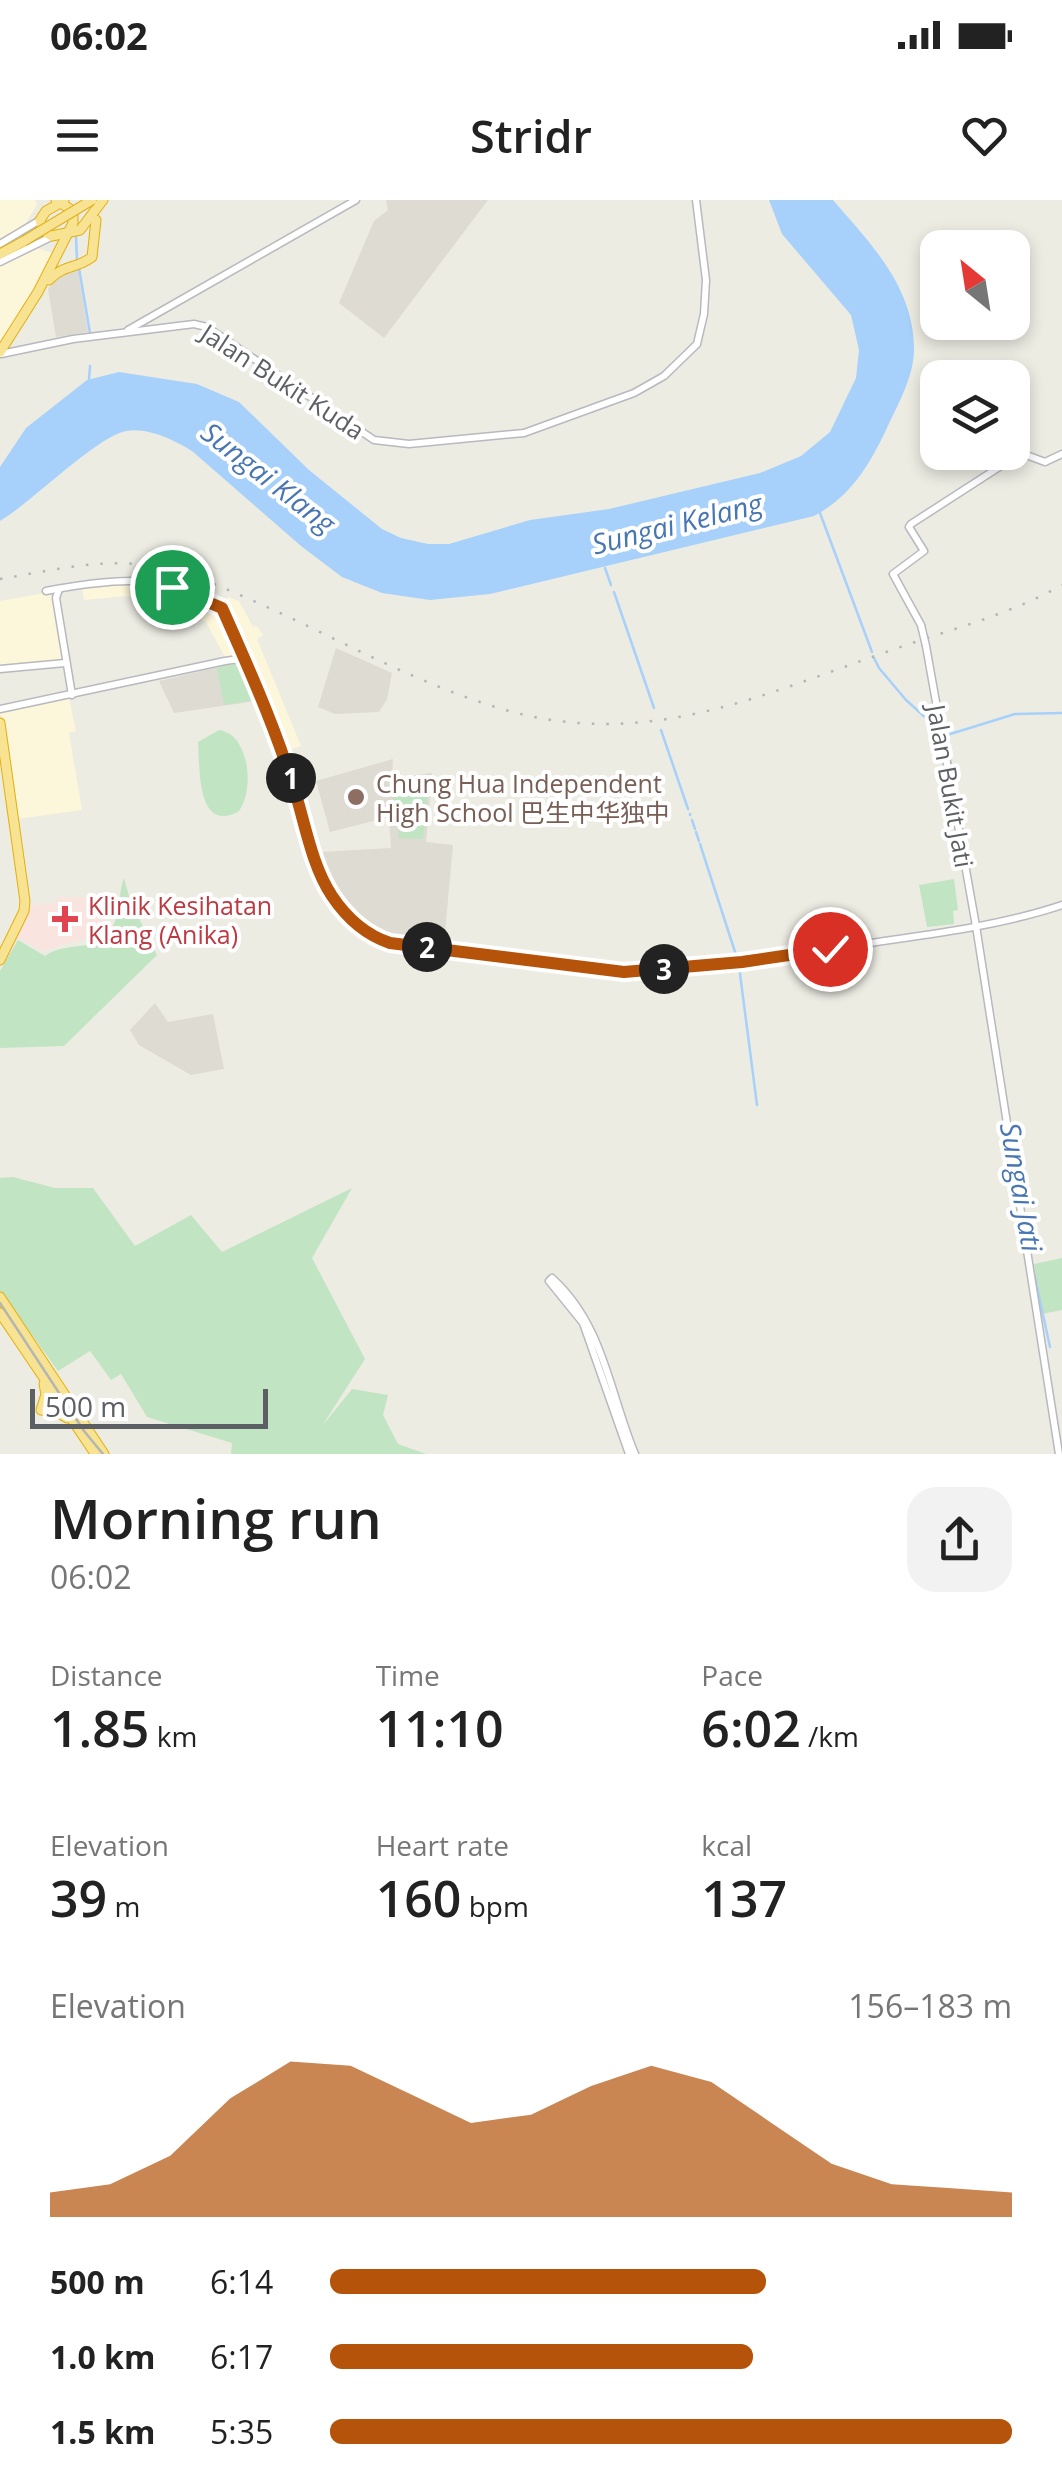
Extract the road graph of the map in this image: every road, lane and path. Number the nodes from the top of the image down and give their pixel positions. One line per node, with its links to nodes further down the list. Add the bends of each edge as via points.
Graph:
1 (82, 200): 3 (highway, via 89,210); 11 (highway, bridge)
2 (92, 200): 11 (highway, bridge)
3 (102, 200): 8 (highway)
4 (356, 200): 15 (main road)
5 (696, 200): 16 (main road, Jalan Bukit Kuda, via 706,280 700,337 682,362 634,393 521,434 409,444 374,440 207,327)
6 (61, 201): 7 (highway); 9 (highway, via 74,214)
7 (40, 220): 10 (highway); 11 (main road)
8 (80, 230): 9 (highway); 14 (highway, via 96,220 92,257 61,269)
9 (68, 234): 10 (highway); 14 (highway)
10 (52, 236): 11 (main road)
11 (23, 239): 12 (highway); 13 (main road)
12 (0, 248)
13 (0, 262)
14 (38, 292): 17 (highway)
15 (148, 317): 16 (main road); 18 (main road)
16 (148, 328): 18 (main road, Jalan Bukit Kuda)
17 (14, 330): 19 (main road, via 14,346); 20 (highway)
18 (127, 331): 19 (main road, Jalan Bukit Kuda)
19 (27, 346): 20 (main road, Jalan Bukit Kuda)
20 (0, 354)
21 (1062, 454): 35 (main road, Jalan Bukit Jati, bridge, via 1045,462 1025,452 909,527 924,551 893,574 926,646)
22 (62, 588): 23 (main road); 23 (main road, via 46,591); 24 (main road, via 126,580 180,589 222,608)
23 (56, 598): 25 (main road)
24 (242, 648): 26 (main road); 27 (main road)
25 (66, 659): 28 (main road); 29 (main road, via 74,686); 30 (main road)
26 (225, 660): 27 (main road); 29 (main road)
27 (248, 666): 38 (main road, via 322,879 348,915 390,943 624,972 746,962)
28 (0, 668)
29 (84, 692): 30 (main road)
30 (72, 695): 31 (main road)
31 (0, 709)
32 (0, 723): 41 (highway, via 25,900)
33 (0, 749): 40 (highway, via 20,901)
34 (1062, 905): 36 (main road)
35 (973, 914): 36 (main road); 37 (main road, Jalan Bukit Jati)
36 (988, 923): 37 (main road); 39 (main road)
37 (976, 926): 38 (main road); 39 (main road, Jalan Bukit Jati)
38 (964, 929): 39 (main road)
39 (978, 943): 49 (main road, Jalan Bukit Jati)
40 (0, 949)
41 (0, 960)
42 (550, 1279): 48 (main road, via 590,1326)
43 (0, 1297): 47 (highway)
44 (0, 1314): 45 (highway)
45 (42, 1377): 46 (highway); 46 (highway, via 41,1410 60,1413)
46 (81, 1434): 47 (highway)
47 (100, 1454)
48 (632, 1454)
49 (1059, 1454)

